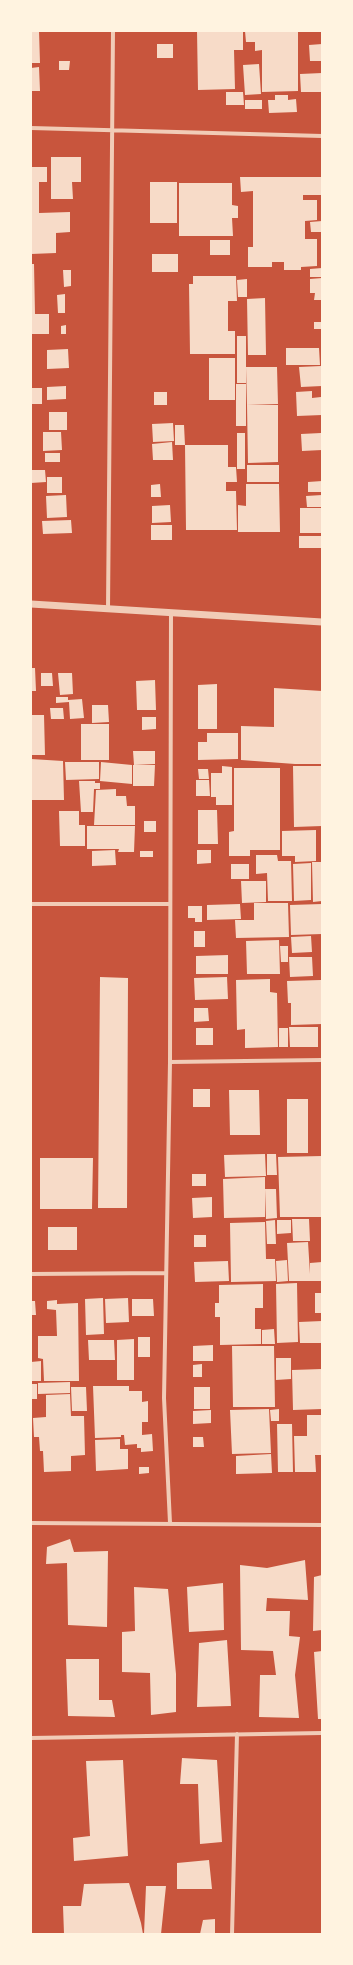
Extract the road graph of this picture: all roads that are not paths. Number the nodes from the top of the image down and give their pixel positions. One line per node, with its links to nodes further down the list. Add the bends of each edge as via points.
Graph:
1 (113, 31): 3 (street)
2 (31, 128): 3 (street)
3 (113, 130): 4 (street); 6 (street)
4 (322, 136)
5 (31, 604): 6 (street)
6 (108, 608): 7 (street)
7 (171, 612): 8 (street); 10 (street)
8 (322, 622)
9 (31, 904): 10 (street)
10 (170, 904): 12 (street)
11 (322, 1060): 12 (street)
12 (170, 1062): 13 (street)
13 (165, 1273): 14 (street); 16 (street, via 164,1398)
14 (31, 1274)
15 (31, 1523): 16 (street)
16 (170, 1523): 17 (street)
17 (322, 1525)
18 (322, 1732): 19 (street)
19 (237, 1734): 20 (street); 21 (street)
20 (31, 1738)
21 (232, 1934)

